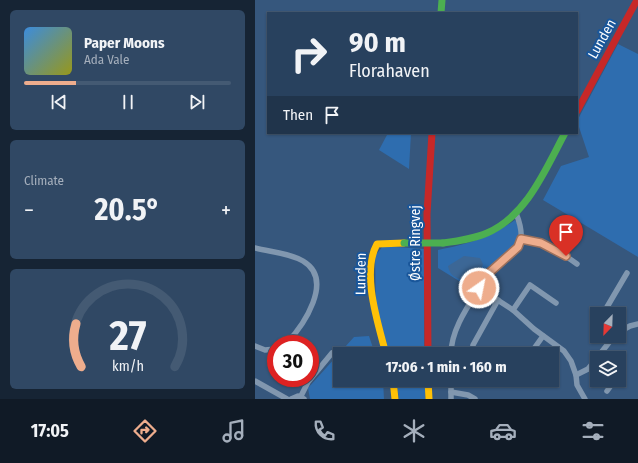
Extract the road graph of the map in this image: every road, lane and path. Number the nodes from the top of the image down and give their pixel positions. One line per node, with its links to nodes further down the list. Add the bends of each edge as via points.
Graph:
1 (442, 0): 3 (street)
2 (637, 0): 4 (street, Lunden)
3 (441, 12)
4 (578, 109)
5 (432, 134): 24 (street, Østre Ringvej, via 427,214)
6 (564, 134): 7 (street, Lunden, via 530,196)
7 (516, 214): 8 (street, via 522,228); 23 (street, Lunden, bridge, via 485,235 461,242 377,244 372,252 375,309)
8 (521, 239): 10 (street, via 556,249); 12 (street, via 518,247 490,272)
9 (255, 248): 19 (street, via 299,259 309,266 315,275 317,286 314,300)
10 (577, 264)
11 (627, 273): 15 (street)
12 (479, 288): 13 (street); 25 (street, via 453,336)
13 (498, 300): 16 (street); 21 (street)
14 (555, 303): 16 (street, via 530,285)
15 (607, 307)
16 (513, 310): 20 (street)
17 (638, 324): 18 (street)
18 (626, 328)
19 (294, 335)
20 (543, 336): 26 (street); 30 (street, via 563,351)
21 (473, 345)
22 (255, 346): 27 (street)
23 (384, 347)
24 (428, 347)
25 (452, 347)
26 (535, 347)
27 (267, 350)
28 (332, 354): 38 (street, via 308,382)
29 (590, 367): 30 (street)
30 (577, 375): 45 (street, via 577,385)
31 (255, 381): 39 (street)
32 (394, 387): 41 (street)
33 (428, 387): 42 (street)
34 (451, 387): 37 (street)
35 (610, 387): 36 (street)
36 (607, 391)
37 (451, 392): 43 (street); 44 (street)
38 (302, 398): 40 (street, via 295,396)
39 (287, 399)
40 (291, 399)
41 (395, 399)
42 (429, 399)
43 (451, 399)
44 (475, 399)
45 (585, 399)

